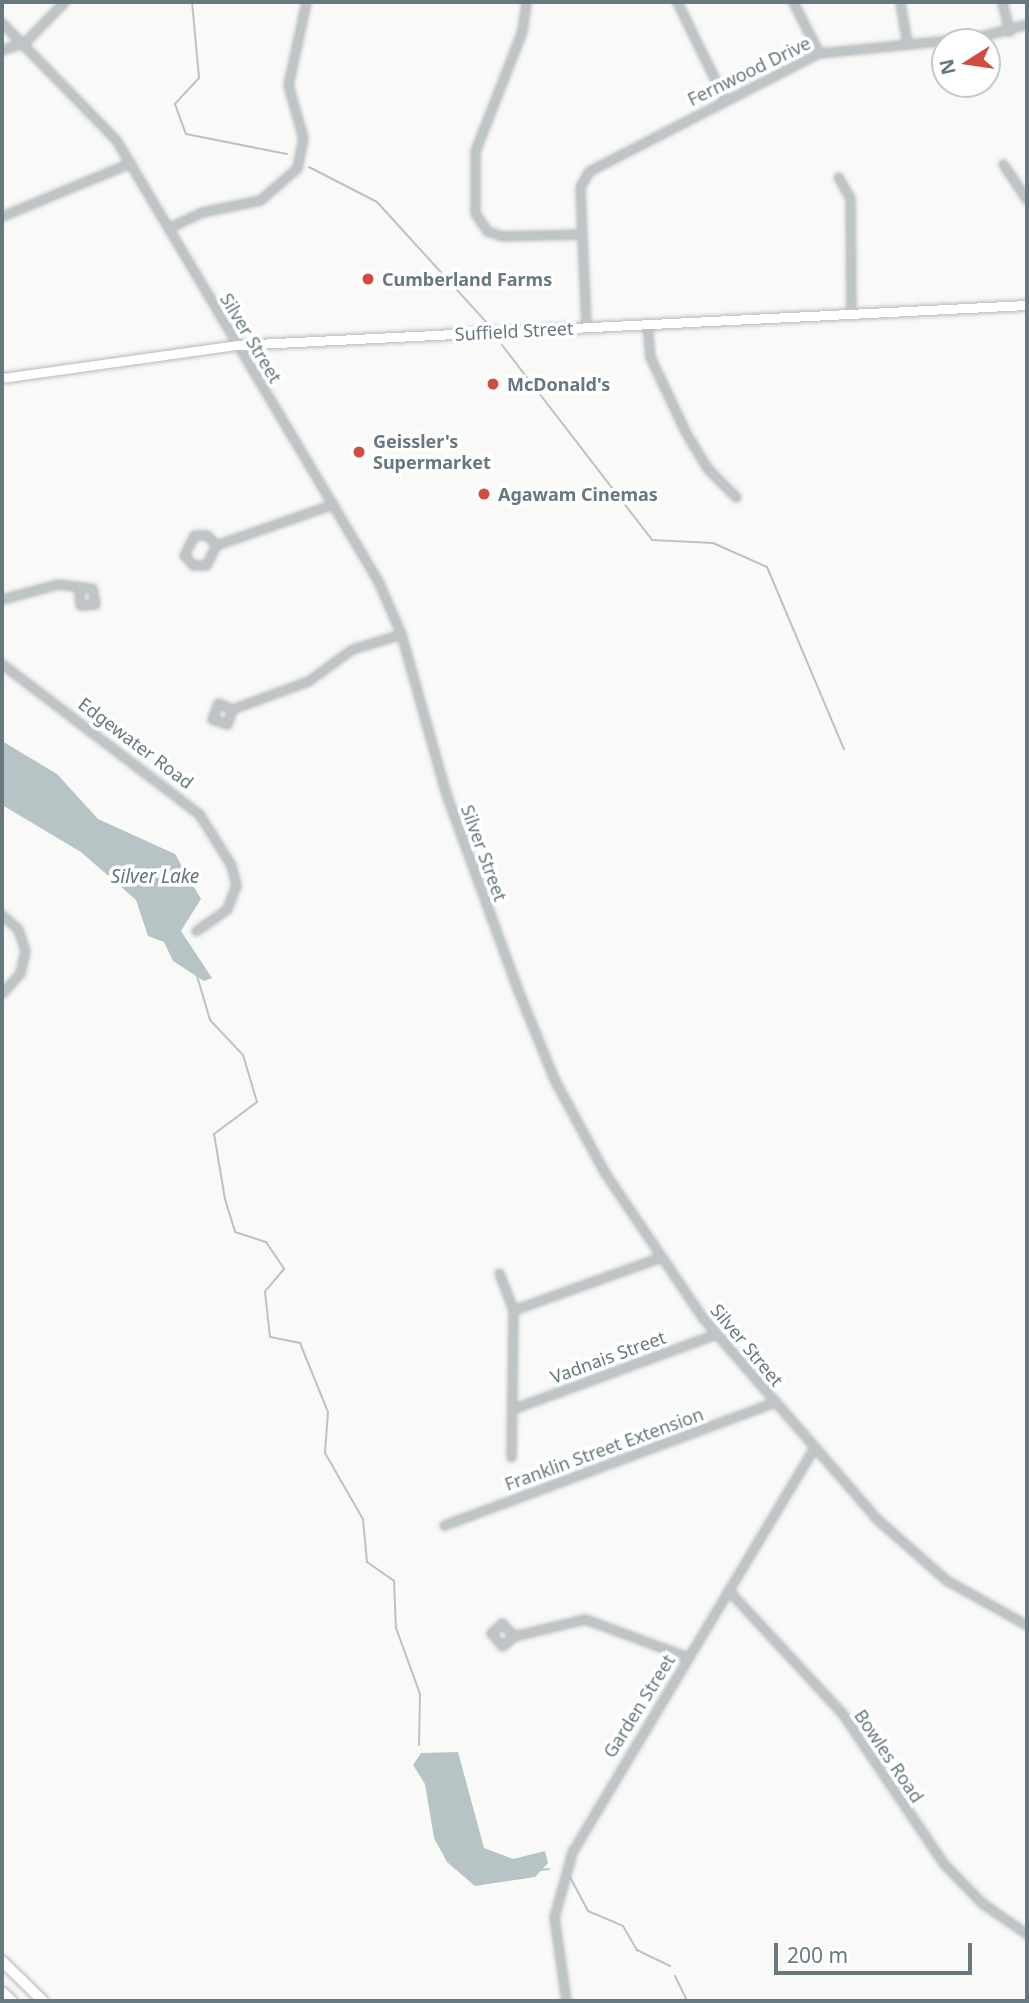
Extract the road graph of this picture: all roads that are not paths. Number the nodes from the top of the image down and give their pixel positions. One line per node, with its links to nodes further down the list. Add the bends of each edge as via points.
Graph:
1 (64, 2): 11 (street)
2 (306, 2): 21 (street, via 288,85 303,143 297,168 260,200 202,212)
3 (526, 2): 22 (street, via 525,24 475,151 475,214 484,228 502,236)
4 (677, 2): 15 (street)
5 (793, 2): 14 (street)
6 (900, 2): 12 (street)
7 (1002, 2): 10 (street)
8 (2, 23): 11 (street, Silver Street)
9 (1027, 24): 10 (street, Fernwood Drive)
10 (1009, 31): 12 (street, Fernwood Drive)
11 (22, 44): 13 (street); 16 (street, Silver Street, via 106,127)
12 (907, 44): 14 (street, Fernwood Drive)
13 (2, 50)
14 (818, 53): 15 (street, Fernwood Drive)
15 (724, 100): 22 (street, Fernwood Drive, via 583,178)
16 (130, 163): 20 (street); 21 (street, Silver Street)
17 (1003, 164): 19 (street)
18 (838, 177): 24 (street, via 850,198)
19 (1027, 200)
20 (2, 216)
21 (168, 228): 27 (street, Silver Street)
22 (582, 233): 26 (street)
23 (1027, 305): 24 (main road, Suffield Street)
24 (851, 314): 25 (main road, Suffield Street)
25 (647, 324): 26 (main road, Suffield Street); 29 (street, via 650,357 686,433 707,468)
26 (586, 327): 27 (main road, Suffield Street)
27 (237, 345): 28 (main road, Suffield Street); 30 (street, Silver Street)
28 (2, 378)
29 (736, 497)
30 (333, 505): 31 (street); 34 (street, Silver Street)
31 (216, 545): 31 (street, via 197,534 186,541 184,555 203,566 214,559)
32 (79, 590): 33 (street, via 51,584)
33 (2, 599)
34 (401, 634): 36 (street, via 352,649 309,681); 40 (street, Silver Street, via 445,791 547,1064 597,1158)
35 (2, 664): 38 (street, Edgewater Road, via 199,814 231,865 236,885 227,909)
36 (232, 709)
37 (2, 915): 39 (street, via 18,929 25,951 20,974)
38 (197, 931)
39 (2, 993)
40 (661, 1257): 42 (street); 43 (street, Silver Street)
41 (499, 1273): 42 (street)
42 (513, 1310): 45 (street)
43 (716, 1334): 44 (street, Silver Street); 45 (street, Vadnais Street)
44 (775, 1402): 46 (street, Silver Street); 48 (street, Franklin Street Extension)
45 (512, 1409): 47 (street)
46 (814, 1447): 49 (street, Garden Street); 50 (street, Silver Street, via 930,1568)
47 (511, 1457)
48 (444, 1525)
49 (728, 1590): 52 (street, Garden Street); 53 (street, Bowles Road, via 842,1713 947,1869)
50 (1027, 1625)
51 (514, 1636): 52 (street, via 585,1619)
52 (688, 1657): 58 (street, Garden Street, via 566,1864 554,1923)
53 (1027, 1934)
54 (2, 1961): 57 (highway)
55 (2, 1992): 56 (highway)
56 (12, 2001)
57 (43, 2001)
58 (566, 2001)

